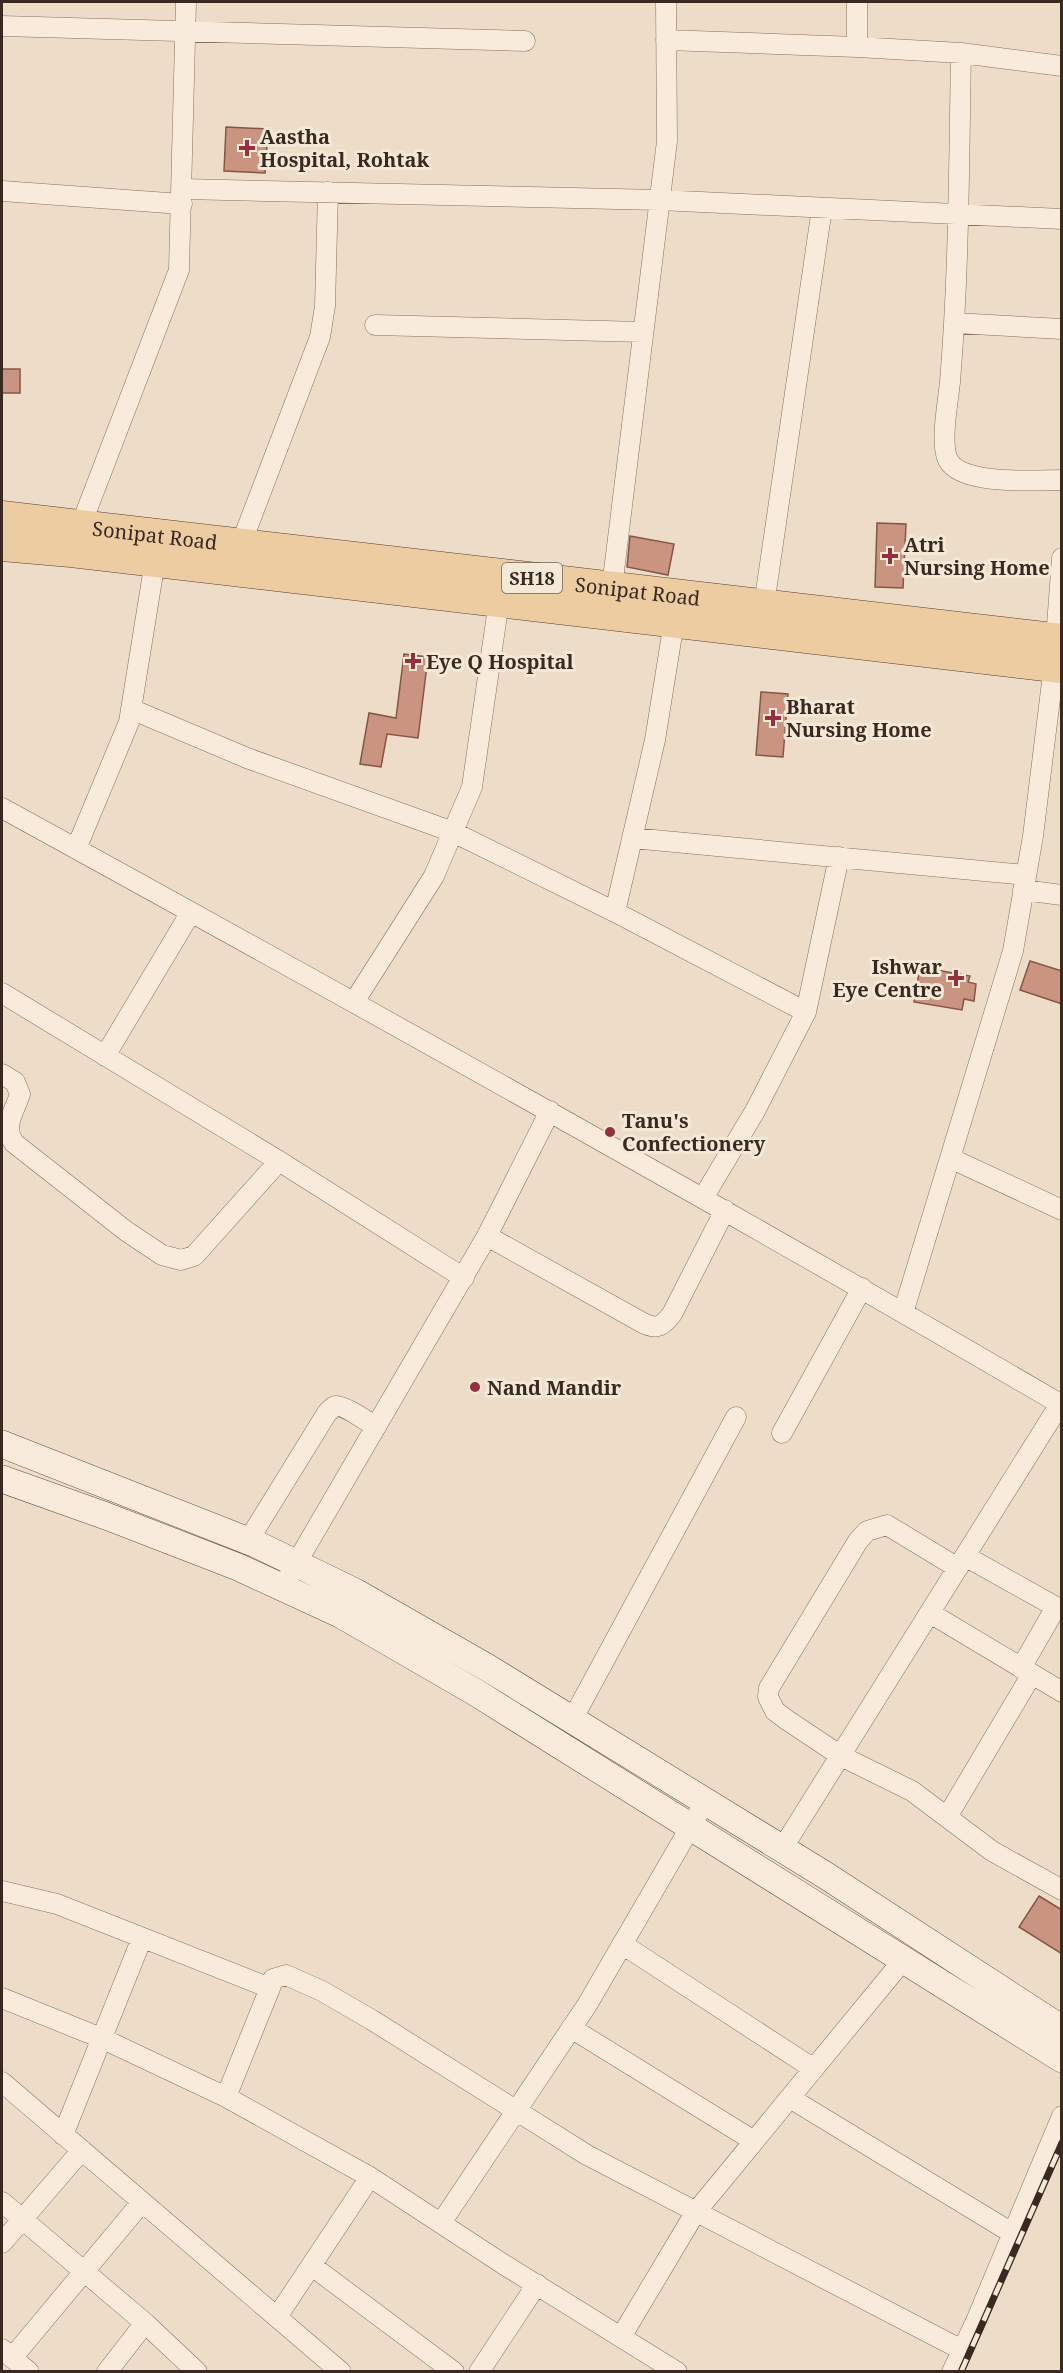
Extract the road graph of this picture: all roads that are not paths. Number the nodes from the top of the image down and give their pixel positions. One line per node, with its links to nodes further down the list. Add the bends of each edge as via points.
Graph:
1 (186, 2): 5 (street)
2 (666, 2): 6 (street)
3 (858, 2): 8 (street)
4 (2, 27): 5 (street)
5 (185, 32): 7 (street); 13 (street)
6 (666, 40): 8 (street); 14 (street, via 667,141)
7 (525, 41)
8 (857, 46): 9 (street)
9 (961, 53): 10 (street); 16 (street)
10 (1062, 66)
11 (2, 191): 13 (street)
12 (327, 192): 13 (street); 14 (street); 25 (street, via 325,306 320,337)
13 (182, 196): 24 (street, via 179,270)
14 (659, 200): 15 (street); 21 (street)
15 (822, 208): 16 (street); 31 (street)
16 (958, 214): 17 (street); 18 (street)
17 (1062, 219)
18 (955, 323): 20 (street); 22 (street, via 945,437 948,459 955,468 982,478)
19 (375, 326): 21 (street)
20 (1062, 330)
21 (643, 332): 29 (street)
22 (1062, 480)
23 (2, 516): 24 (main road, Sonipat Road / SH18)
24 (81, 525): 25 (main road, Sonipat Road / SH18)
25 (241, 543): 29 (main road, Sonipat Road / SH18)
26 (2, 545): 28 (main road, Sonipat Road / SH18)
27 (1062, 558): 33 (street)
28 (155, 561): 30 (main road, Sonipat Road / SH18); 34 (street)
29 (612, 587): 31 (main road, Sonipat Road / SH18)
30 (499, 601): 32 (main road, Sonipat Road / SH18); 36 (street, via 472,787)
31 (764, 605): 33 (main road, Sonipat Road / SH18)
32 (674, 622): 33 (main road, Sonipat Road / SH18); 37 (street, via 655,740)
33 (1058, 653): 40 (street)
34 (131, 709): 36 (street, via 247,758); 38 (street, via 129,723)
35 (2, 808): 38 (street)
36 (453, 832): 43 (street); 45 (street, via 434,876)
37 (632, 838): 39 (street); 43 (street)
38 (76, 849): 42 (street)
39 (839, 857): 40 (street); 46 (street)
40 (1025, 883): 41 (street); 50 (street, via 1013,951)
41 (1062, 895)
42 (191, 912): 45 (street); 47 (street)
43 (615, 912): 46 (street)
44 (2, 993): 47 (street)
45 (354, 1002): 49 (street)
46 (806, 1012): 52 (street)
47 (105, 1056): 51 (street)
48 (2, 1074): 51 (street, via 15,1082 20,1094 8,1124 14,1143 126,1231 171,1258 194,1256)
49 (550, 1111): 52 (street); 55 (street)
50 (950, 1158): 54 (street); 58 (street)
51 (279, 1161): 56 (street)
52 (704, 1198): 53 (street)
53 (725, 1210): 55 (street, via 672,1314 664,1325 656,1328); 57 (street)
54 (1062, 1210)
55 (487, 1236): 56 (street)
56 (464, 1278): 61 (street)
57 (862, 1288): 58 (street); 62 (street)
58 (903, 1312): 59 (street)
59 (1061, 1404): 66 (street)
60 (736, 1417): 74 (street)
61 (376, 1427): 65 (street, via 338,1406 327,1413); 67 (street)
62 (782, 1433)
63 (2, 1444): 65 (main road)
64 (2, 1479): 68 (main road, via 117,1520)
65 (248, 1541): 67 (main road)
66 (961, 1562): 69 (street); 72 (street, via 1056,1607); 75 (street, via 887,1525 867,1531 858,1541 769,1688 768,1697 775,1711)
67 (296, 1563): 68 (street); 70 (main road)
68 (282, 1587): 71 (main road, via 340,1614)
69 (930, 1613): 72 (street); 75 (street)
70 (421, 1630): 71 (main road); 74 (main road)
71 (406, 1652): 78 (main road)
72 (1026, 1671): 73 (street); 77 (street)
73 (1062, 1692)
74 (572, 1720): 76 (main road)
75 (841, 1756): 77 (street, via 912,1791); 79 (street)
76 (705, 1802): 78 (street); 79 (main road)
77 (947, 1817): 80 (street, via 992,1851)
78 (691, 1826): 83 (street); 84 (main road)
79 (782, 1849): 88 (main road)
80 (1062, 1890)
81 (2, 1891): 82 (street, via 57,1904)
82 (142, 1938): 85 (street); 89 (street)
83 (622, 1944): 87 (street); 91 (street)
84 (904, 1959): 90 (main road); 91 (street)
85 (270, 1988): 93 (street); 95 (street, via 273,1979 286,1975 322,1991)
86 (2, 1998): 89 (street)
87 (571, 2028): 95 (street); 98 (street)
88 (1062, 2029)
89 (101, 2038): 93 (street); 97 (street)
90 (1062, 2059)
91 (814, 2069): 94 (street)
92 (2, 2082): 97 (street)
93 (226, 2097): 100 (street)
94 (790, 2098): 98 (street); 106 (street)
95 (516, 2111): 103 (street, via 587,2156); 105 (street)
96 (1062, 2116): 106 (street)
97 (63, 2135): 99 (street)
98 (754, 2141): 103 (street)
99 (82, 2150): 102 (street); 104 (street)
100 (370, 2177): 105 (street); 108 (street)
101 (2, 2202): 104 (street)
102 (142, 2202): 109 (street); 111 (street)
103 (695, 2213): 113 (street); 114 (street)
104 (21, 2218): 107 (street); 109 (street)
105 (441, 2223): 110 (street)
106 (1012, 2233): 114 (street)
107 (2, 2243)
108 (312, 2266): 111 (street); 121 (street)
109 (82, 2271): 112 (street); 115 (street)
110 (537, 2284): 113 (street); 122 (street)
111 (277, 2317): 120 (street)
112 (145, 2323): 118 (street); 119 (street)
113 (621, 2337): 116 (street)
114 (962, 2350): 124 (street)
115 (7, 2354): 117 (street)
116 (654, 2365): 123 (street)
117 (29, 2372)
118 (107, 2372)
119 (197, 2372)
120 (341, 2372)
121 (454, 2372)
122 (479, 2372)
123 (677, 2372)
124 (952, 2372)

